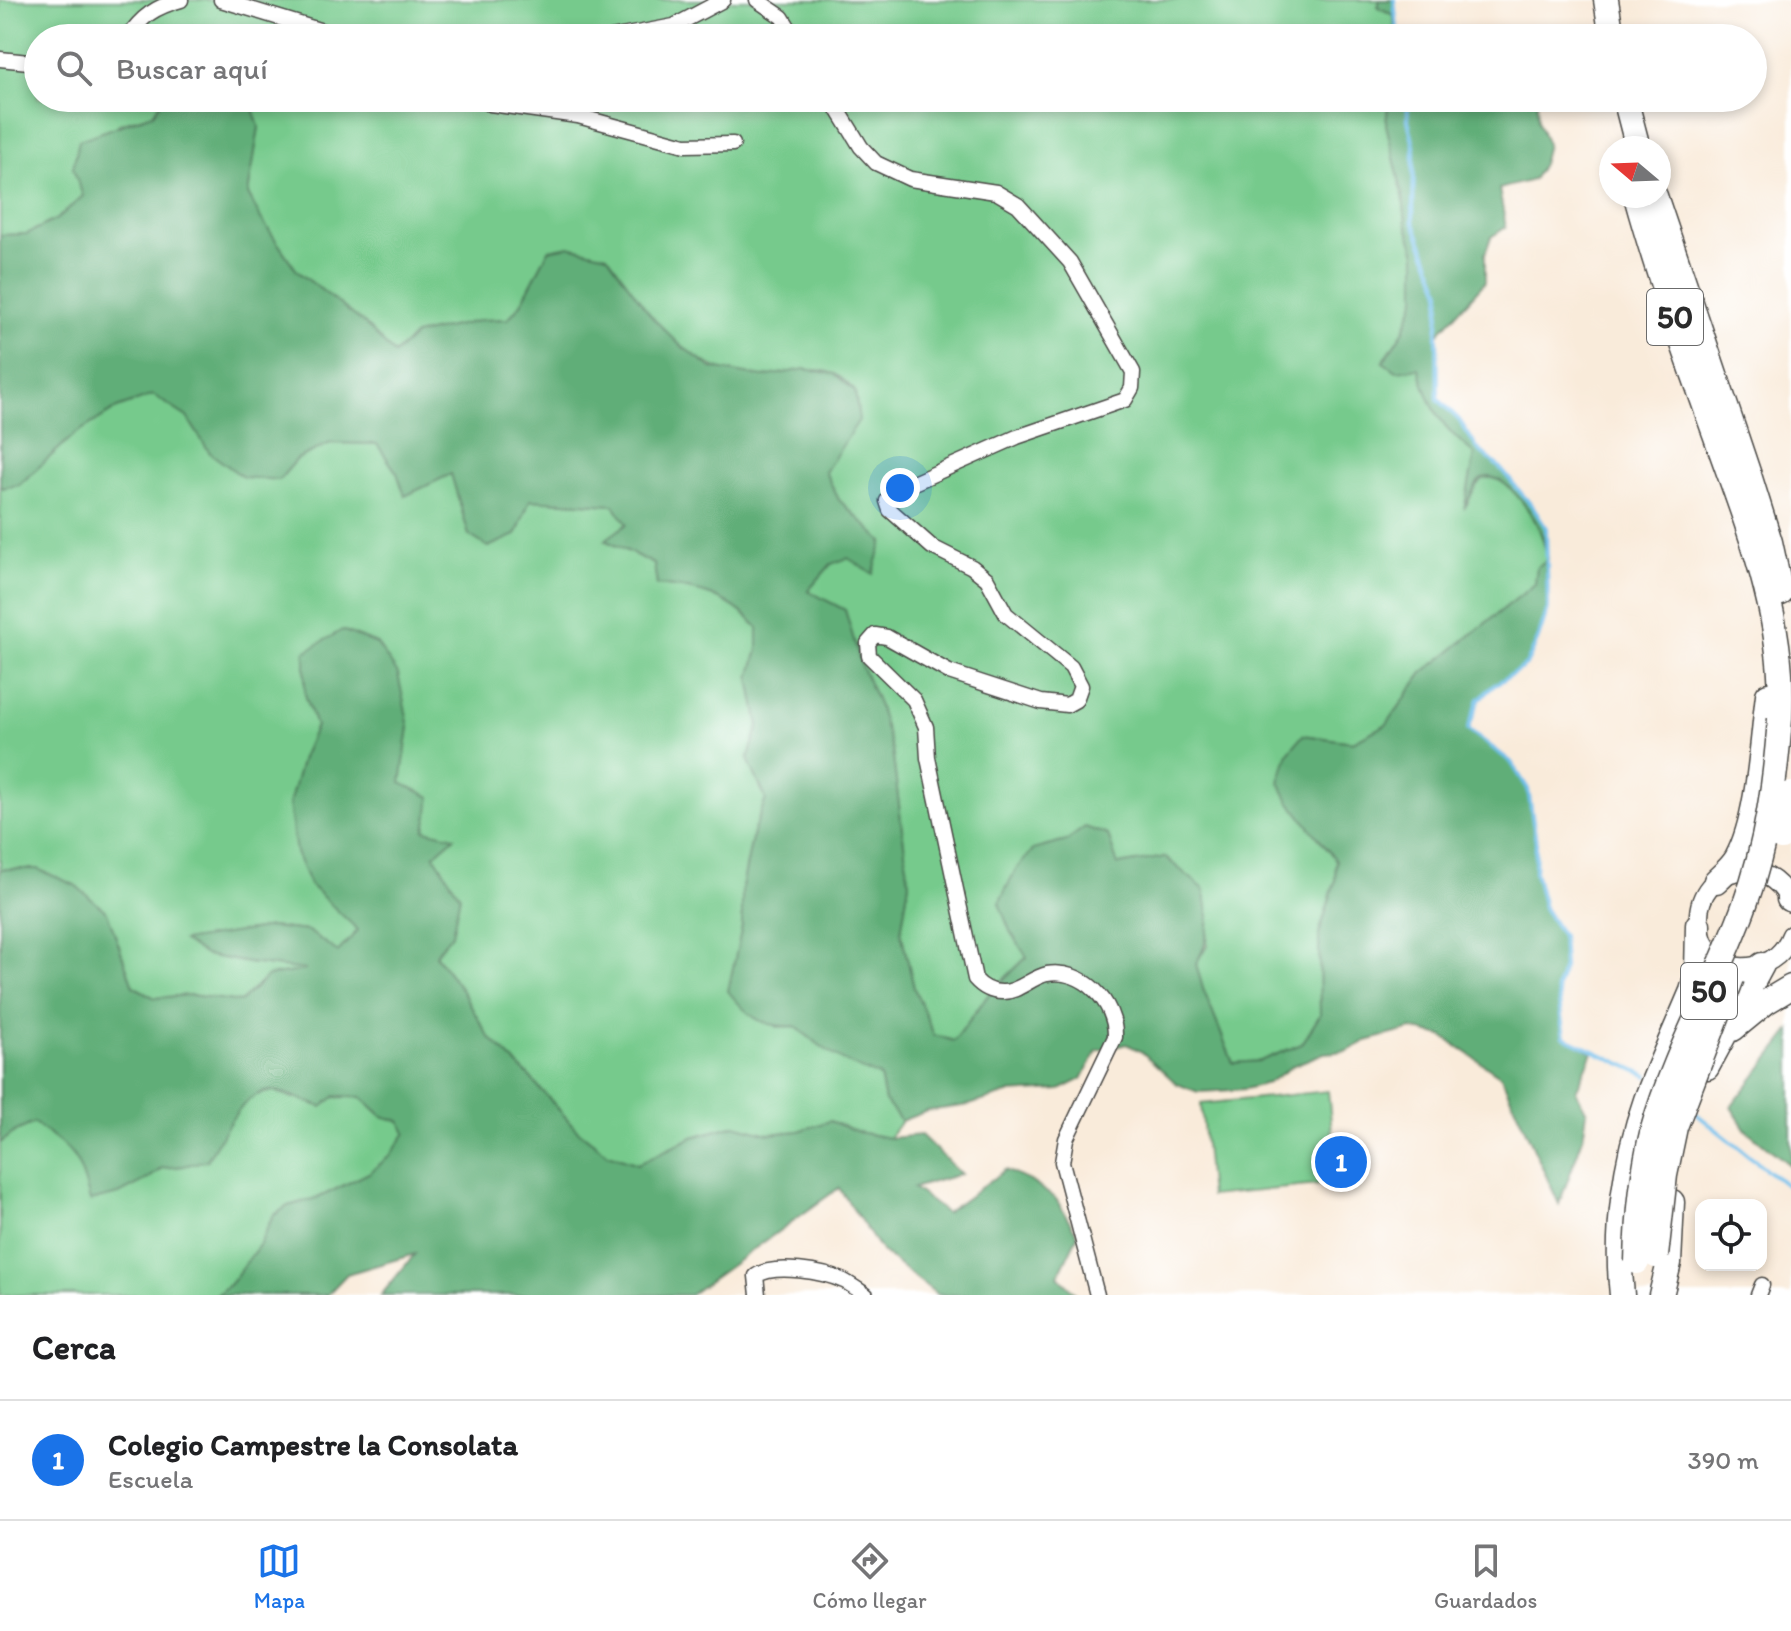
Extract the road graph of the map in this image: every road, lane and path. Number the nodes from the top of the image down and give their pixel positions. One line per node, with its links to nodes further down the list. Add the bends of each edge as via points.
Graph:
1 (181, 0): 7 (street, via 158,6)
2 (221, 0): 8 (street)
3 (723, 0): 9 (street)
4 (757, 0): 10 (street)
5 (1591, 0): 11 (highway)
6 (1606, 0): 12 (highway)
7 (138, 24)
8 (299, 24)
9 (678, 24)
10 (786, 24)
11 (1595, 24)
12 (1610, 24)
13 (0, 59): 14 (street)
14 (24, 62)
15 (549, 112): 21 (street, via 685,145)
16 (840, 112): 38 (street, via 876,163 910,179 996,192 1018,205 1070,262 1133,372 1125,400 1017,437 893,492 887,501 890,510 932,547 987,579 1006,614 1071,667 1081,686 1076,700 1067,705 1041,702 949,672 887,637 875,635 868,643 869,656 914,700 926,727 975,979 983,988 1004,993 1046,974 1070,973 1101,994 1115,1021 1115,1037 1066,1139 1062,1162)
17 (1613, 112): 19 (highway)
18 (1629, 112): 20 (highway)
19 (1619, 136)
20 (1635, 136)
21 (733, 144)
22 (1640, 208): 26 (highway, 50, via 1735,487)
23 (1659, 208): 24 (highway, 50, via 1750,478)
24 (1779, 583): 25 (highway); 26 (highway, 50)
25 (1791, 607)
26 (1784, 652): 28 (highway, via 1770,678 1744,841 1735,861); 35 (highway, 50, bridge, via 1773,792 1760,859 1653,1130 1640,1202)
27 (1791, 794): 35 (highway, 50, bridge, via 1766,891 1675,1127)
28 (1716, 881): 29 (main road, via 1739,872 1763,874); 30 (main road, via 1701,901)
29 (1791, 900)
30 (1698, 925): 32 (main road, via 1709,951 1733,966 1748,968); 39 (highway, via 1697,974 1646,1101 1629,1168)
31 (1791, 935): 32 (main road)
32 (1776, 958): 34 (highway)
33 (1791, 987): 34 (highway)
34 (1722, 1038): 41 (highway, via 1682,1137 1669,1263)
35 (1647, 1259): 40 (highway, 50); 41 (highway, 50)
36 (758, 1295): 37 (street, via 756,1276 763,1271 807,1271 844,1281)
37 (866, 1295)
38 (1097, 1295)
39 (1622, 1295)
40 (1635, 1295)
41 (1658, 1295)

